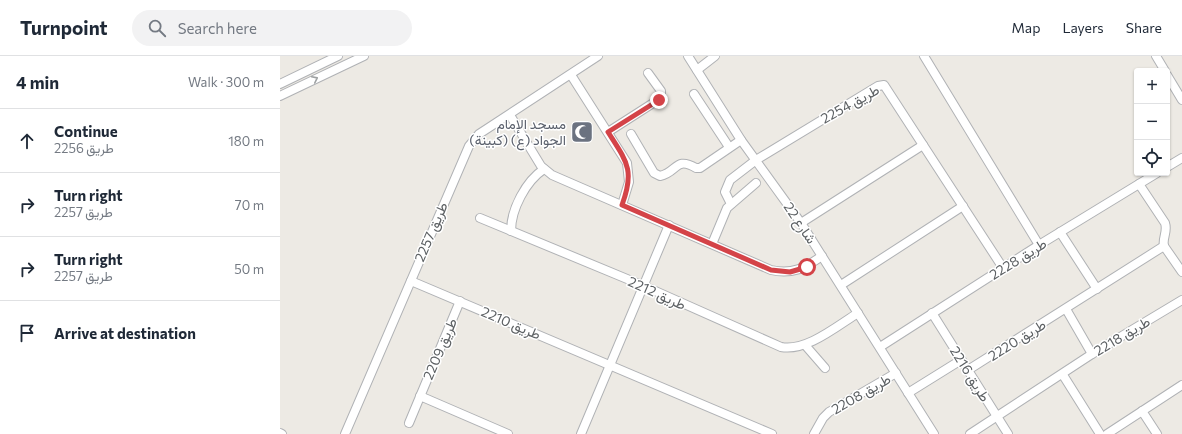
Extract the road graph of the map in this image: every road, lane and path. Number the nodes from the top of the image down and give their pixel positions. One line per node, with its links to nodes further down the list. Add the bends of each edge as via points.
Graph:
1 (338, 56): 13 (street)
2 (364, 56): 15 (street, one-way to 2)
3 (598, 56): 11 (street, طريق 2257)
4 (688, 56): 9 (street, شارع 22)
5 (716, 56): 9 (street)
6 (924, 56): 41 (street)
7 (1156, 56): 8 (street)
8 (1163, 68)
9 (697, 70): 17 (street, شارع 22)
10 (648, 73): 20 (street, via 661,91 661,98)
11 (571, 75): 19 (street, طريق 2257); 20 (street)
12 (1170, 80): 16 (street)
13 (280, 84)
14 (694, 94): 18 (street)
15 (280, 96)
16 (1182, 100)
17 (720, 106): 18 (street); 22 (street, شارع 22)
18 (707, 114): 24 (street)
19 (510, 115): 28 (street); 46 (street, طريق 2257, via 479,134 469,146)
20 (608, 132): 33 (street, via 623,155 629,172)
21 (630, 134): 24 (street, via 654,173 660,176 683,163 700,168)
22 (741, 140): 24 (street); 26 (street, شارع 22)
23 (923, 145): 26 (street, طريق 2254, via 886,87 881,85); 34 (street, طريق 2254); 36 (street)
24 (729, 147)
25 (1182, 158): 27 (street)
26 (756, 160): 32 (street, via 727,184 725,192); 36 (street, شارع 22)
27 (1170, 165)
28 (544, 170): 33 (street); 38 (street, via 533,178 526,188 513,217)
29 (1152, 176): 31 (street, طريق 2228)
30 (756, 183): 32 (street)
31 (1140, 184): 39 (street, طريق 2228); 42 (street, via 1167,228)
32 (731, 204): 40 (street)
33 (622, 205): 37 (street)
34 (963, 206): 44 (street, طريق 2254); 47 (street)
35 (480, 218): 38 (street, طريق 2212)
36 (801, 223): 43 (street, شارع 22)
37 (669, 225): 40 (street); 48 (street)
38 (511, 231): 48 (street, طريق 2212)
39 (1060, 232): 41 (street, طريق 2228); 49 (street)
40 (712, 244): 43 (street, via 780,272 798,270)
41 (1039, 245): 44 (street, طريق 2228)
42 (1164, 246): 45 (street); 49 (street, طريق 2220)
43 (822, 256): 47 (street, شارع 22)
44 (1003, 268): 54 (street, طريق 2228)
45 (1182, 272)
46 (411, 281): 51 (street, طريق 2210); 71 (street, طريق 2257)
47 (841, 285): 53 (street, شارع 22)
48 (644, 286): 55 (street, طريق 2212, via 781,347); 59 (street)
49 (1097, 289): 52 (street, طريق 2220)
50 (1182, 300): 57 (street, طريق 2218)
51 (460, 301): 59 (street, طريق 2210); 66 (street, طريق 2209)
52 (1066, 309): 57 (street); 61 (street, طريق 2220)
53 (858, 313): 55 (street, طريق 2212); 56 (street, شارع 22)
54 (932, 313): 56 (street, طريق 2228); 58 (street, طريق 2216)
55 (805, 345): 60 (street)
56 (880, 347): 62 (street, شارع 22)
57 (1092, 354): 63 (street, طريق 2218)
58 (961, 360): 61 (street, طريق 2216); 65 (street)
59 (610, 366): 73 (street); 74 (street, طريق 2210)
60 (825, 368)
61 (968, 370): 68 (street, طريق 2216)
62 (896, 373): 65 (street, شارع 22); 75 (street, طريق 2208, via 829,412)
63 (1063, 375): 68 (street, طريق 2218); 78 (street)
64 (1182, 385): 67 (street)
65 (908, 393): 70 (street, شارع 22)
66 (420, 396): 69 (street, طريق 2209); 72 (street, طريق 2209)
67 (1142, 411): 79 (street); 80 (street)
68 (996, 416): 76 (street, طريق 2218); 77 (street, طريق 2216)
69 (409, 423)
70 (930, 433)
71 (345, 434)
72 (508, 434)
73 (581, 434)
74 (772, 434)
75 (814, 434)
76 (970, 434)
77 (1008, 434)
78 (1100, 434)
79 (1107, 434)
80 (1157, 434)

